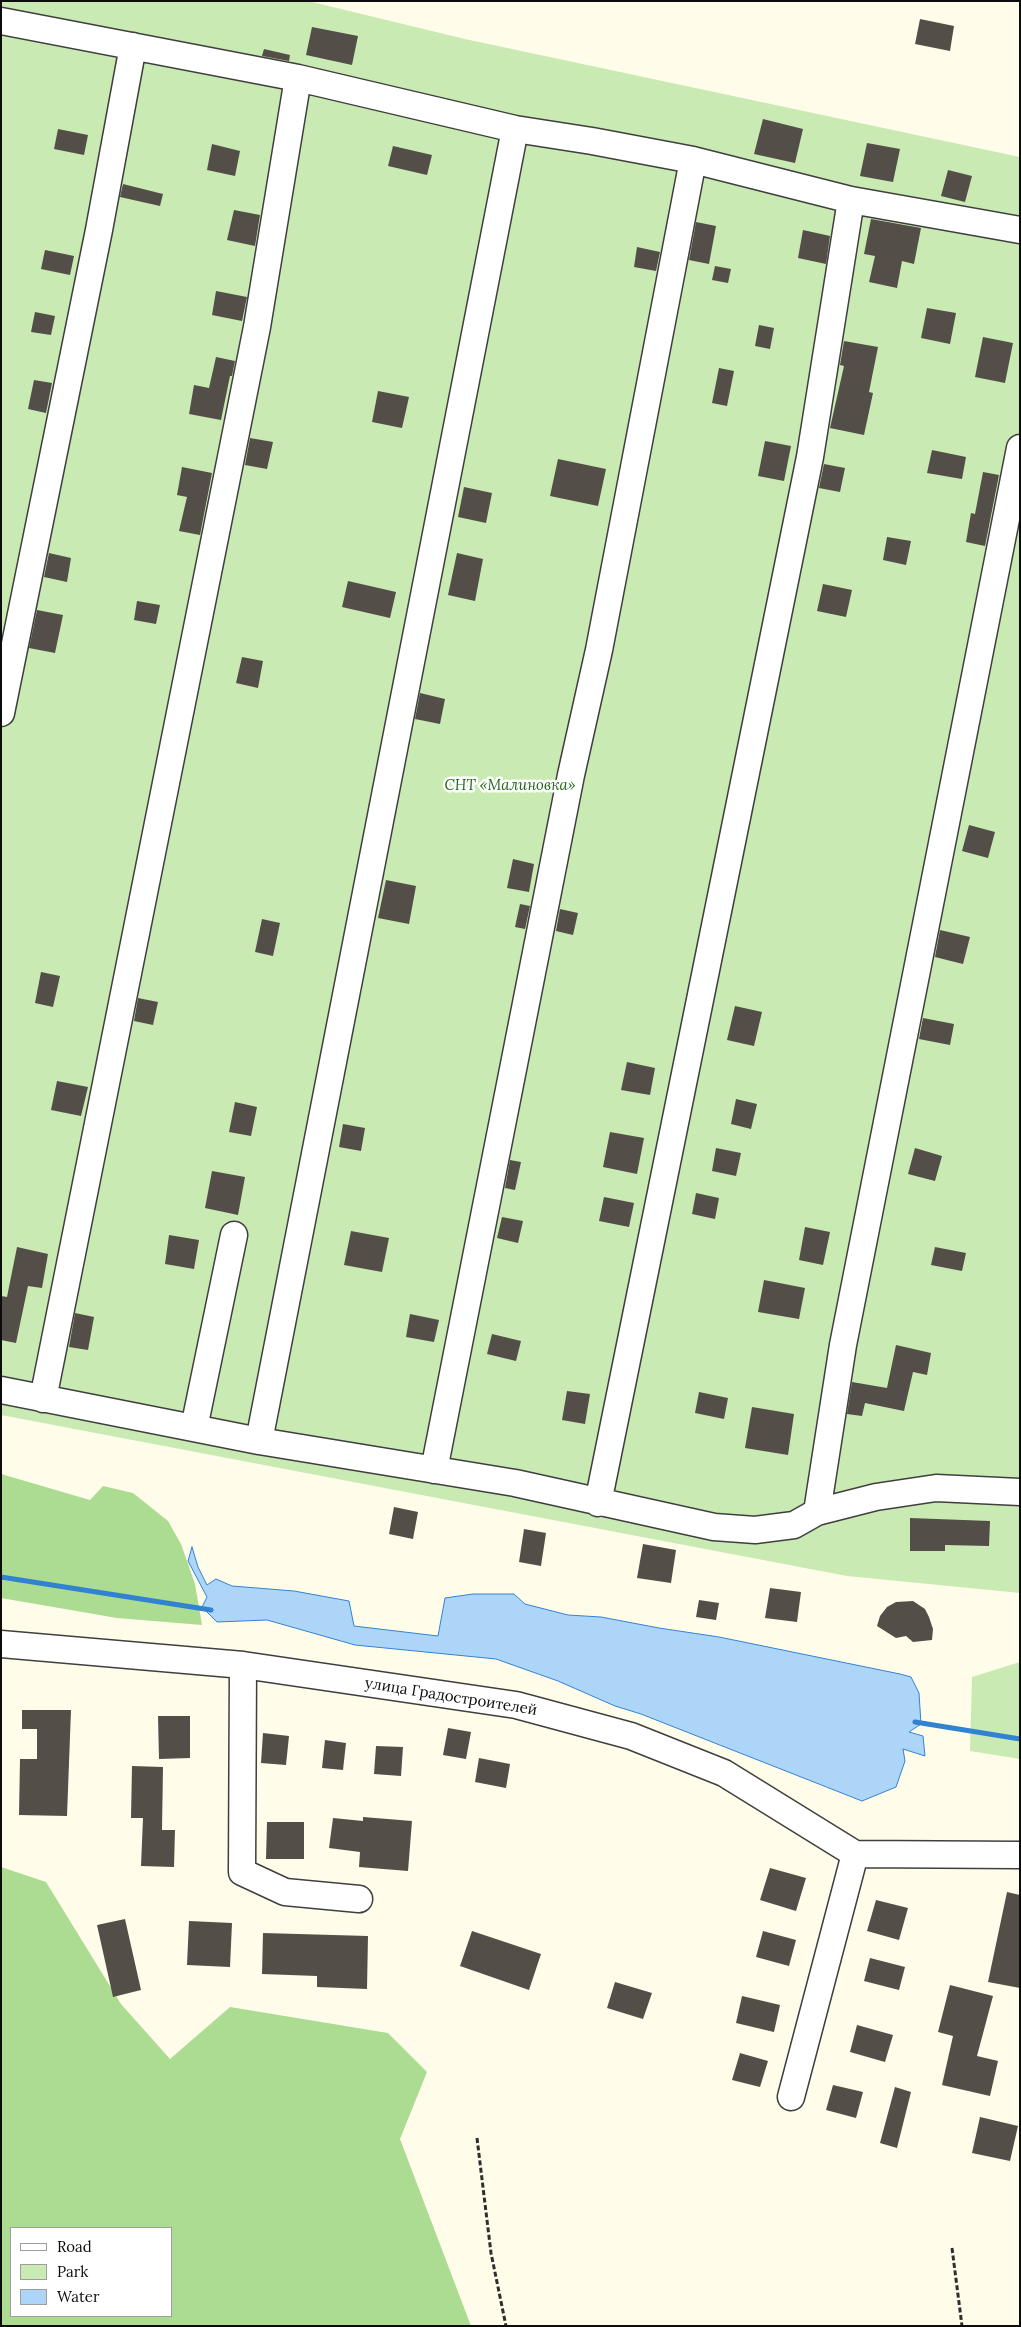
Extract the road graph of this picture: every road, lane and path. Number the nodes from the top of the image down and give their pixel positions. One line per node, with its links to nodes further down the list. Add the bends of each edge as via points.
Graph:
1 (1, 21): 2 (street)
2 (132, 46): 3 (street); 9 (street, via 99,230)
3 (298, 78): 4 (street); 12 (street, via 255,337)
4 (515, 129): 5 (street); 14 (street)
5 (693, 160): 6 (street); 15 (street, via 599,650 571,775)
6 (851, 200): 7 (street); 17 (street, via 810,457)
7 (1020, 230)
8 (1020, 448): 18 (street, via 846,1326)
9 (1, 713)
10 (234, 1235): 13 (street)
11 (1, 1390): 12 (street)
12 (44, 1399): 13 (street)
13 (194, 1428): 14 (street)
14 (259, 1441): 15 (street)
15 (434, 1470): 17 (street, via 515,1483)
16 (1020, 1492): 18 (street, via 936,1488 876,1497)
17 (598, 1503): 18 (street, via 714,1527 755,1530 794,1525)
18 (817, 1512)
19 (1, 1644): 20 (street, улица Градостроителей)
20 (243, 1665): 21 (street, улица Градостроителей, via 516,1705 631,1736 724,1772); 23 (street, via 242,1872 284,1892)
21 (855, 1854): 22 (street); 24 (street)
22 (1020, 1855)
23 (359, 1899)
24 (790, 2097)
25 (477, 2138): 27 (path, via 490,2253)
26 (952, 2248): 28 (path)
27 (506, 2326)
28 (962, 2326)

